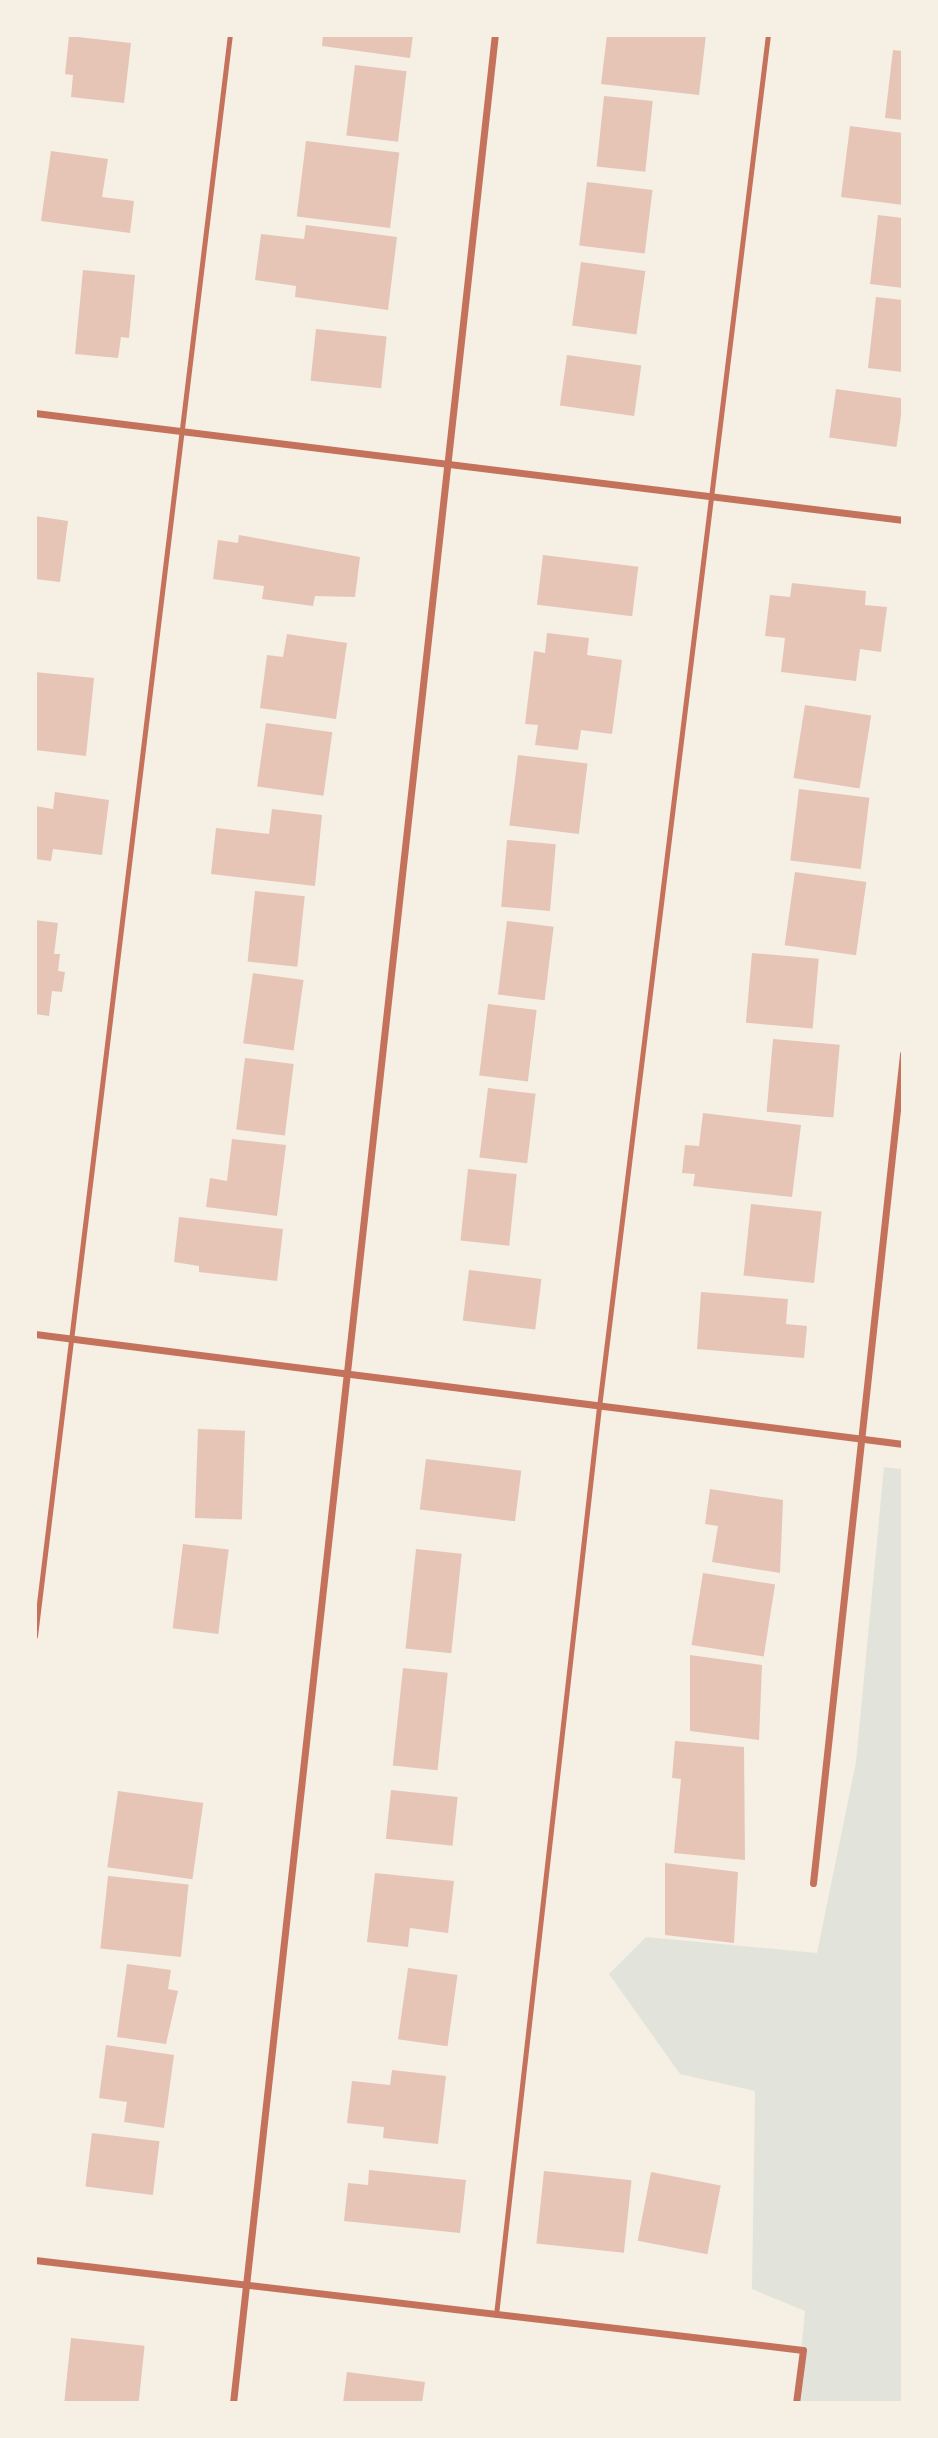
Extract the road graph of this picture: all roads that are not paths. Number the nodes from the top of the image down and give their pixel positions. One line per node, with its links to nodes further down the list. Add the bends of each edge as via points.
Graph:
1 (230, 35): 5 (lane)
2 (495, 35): 6 (street)
3 (768, 35): 7 (lane)
4 (35, 413): 5 (street)
5 (182, 432): 6 (street); 11 (lane)
6 (447, 466): 7 (street); 12 (street)
7 (709, 495): 8 (street); 13 (lane)
8 (903, 520)
9 (903, 1054): 14 (street)
10 (35, 1334): 11 (street)
11 (72, 1338): 12 (street); 16 (lane)
12 (342, 1374): 13 (street); 19 (street)
13 (599, 1407): 14 (street); 20 (lane)
14 (860, 1440): 15 (street); 17 (street)
15 (903, 1444)
16 (35, 1636)
17 (813, 1883)
18 (35, 2260): 19 (street)
19 (247, 2285): 20 (street); 21 (street)
20 (496, 2315): 22 (street, via 803,2350)
21 (233, 2403)
22 (796, 2403)

